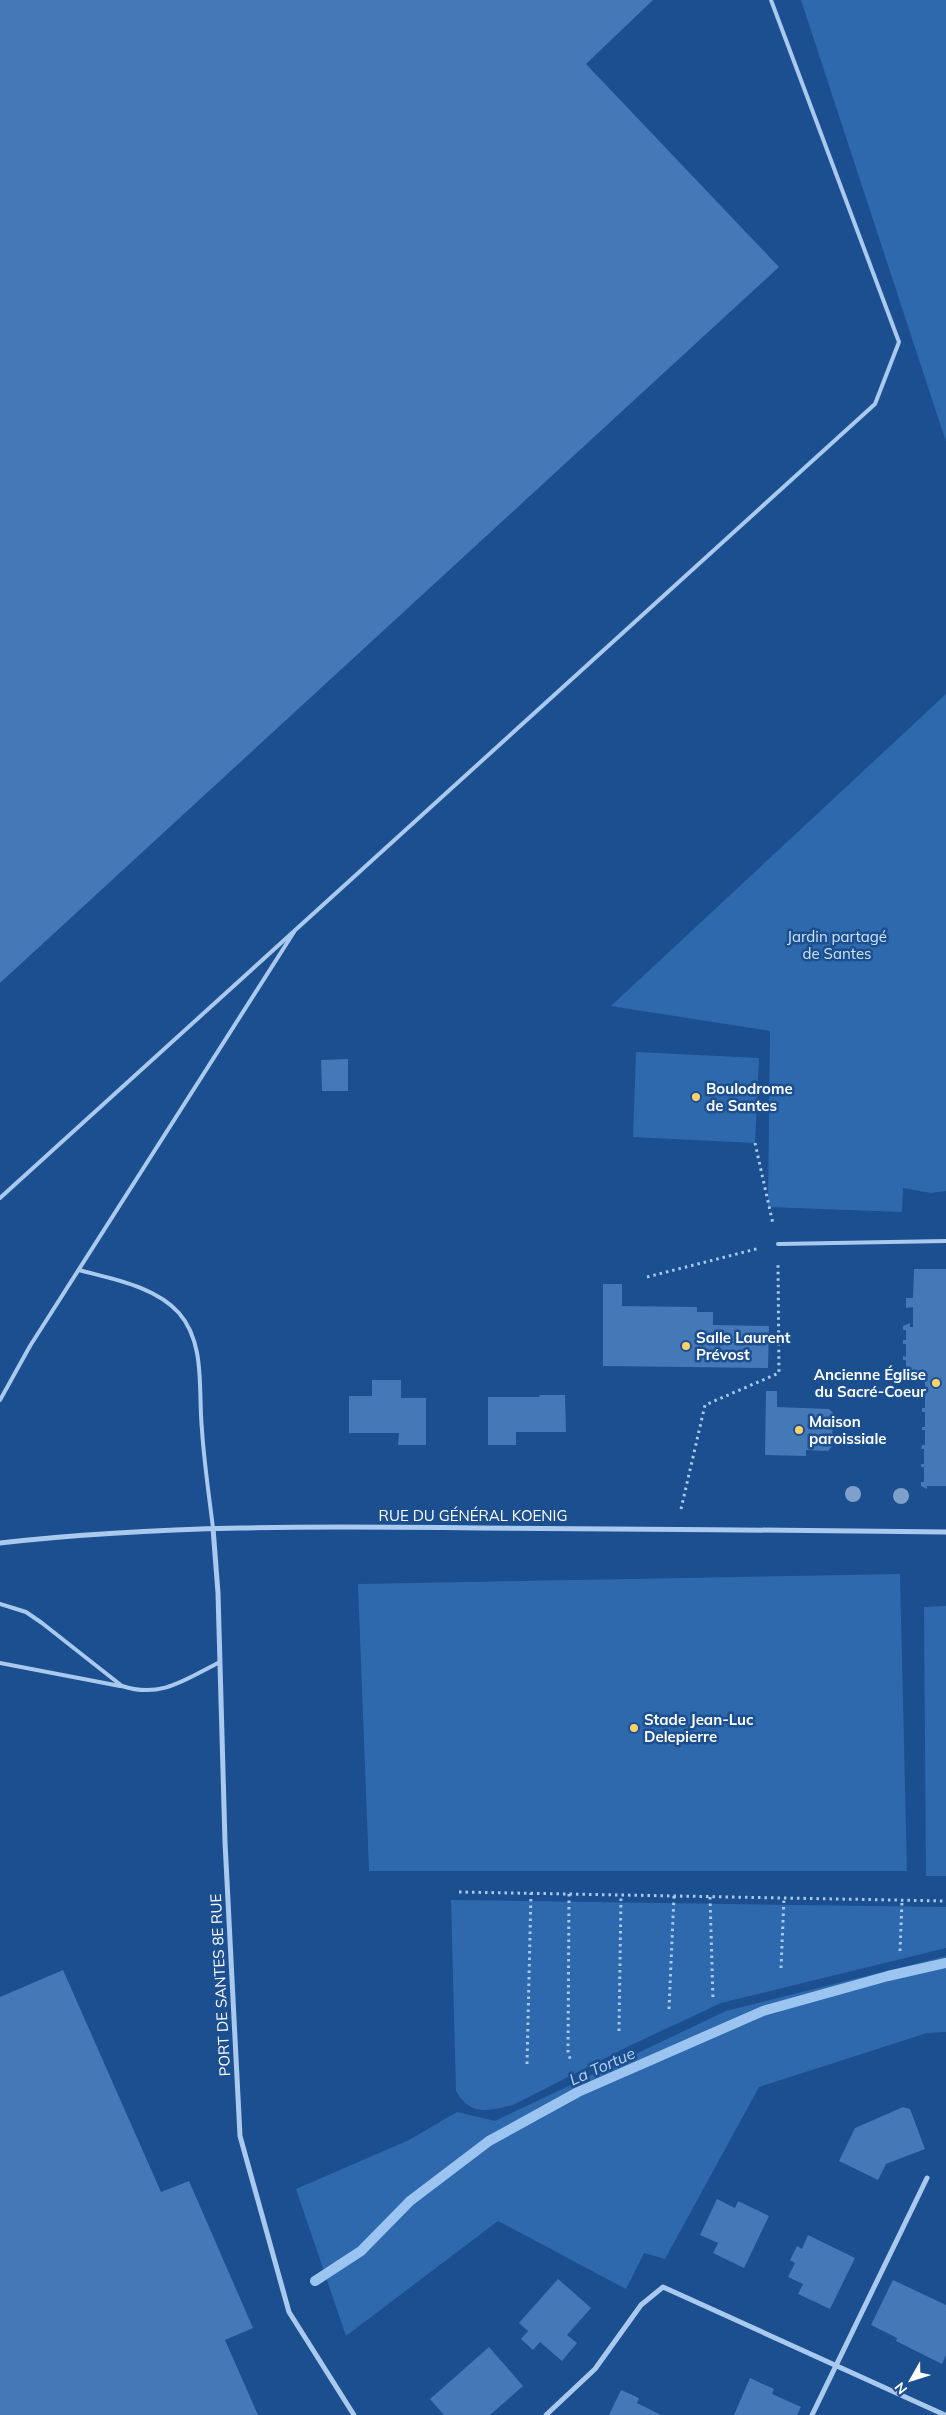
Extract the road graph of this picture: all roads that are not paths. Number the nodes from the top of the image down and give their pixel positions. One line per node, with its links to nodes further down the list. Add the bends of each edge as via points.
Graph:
1 (771, 0): 2 (lane, via 899,342 875,404)
2 (297, 928): 3 (lane); 6 (lane)
3 (0, 1198)
4 (946, 1241): 5 (lane)
5 (778, 1244)
6 (79, 1270): 7 (lane); 8 (lane, via 141,1288 178,1312 191,1331 197,1354)
7 (0, 1400)
8 (213, 1528): 9 (street, RUE DU GÉNÉRAL KOENIG, via 342,1526); 10 (street, RUE DU GÉNÉRAL KOENIG, via 72,1535); 12 (street, PORT DE SANTES 8E RUE)
9 (946, 1532)
10 (0, 1543)
11 (0, 1604): 14 (lane, via 26,1612)
12 (220, 1662): 14 (lane, via 161,1690 136,1691); 17 (street, PORT DE SANTES 8E RUE, via 224,1842 240,2136 289,2312)
13 (0, 1663): 14 (lane)
14 (122, 1686)
15 (928, 2178): 16 (street)
16 (836, 2366): 18 (street, via 664,2287 641,2304 595,2369); 19 (street); 20 (street)
17 (354, 2415)
18 (546, 2415)
19 (812, 2415)
20 (945, 2415)

